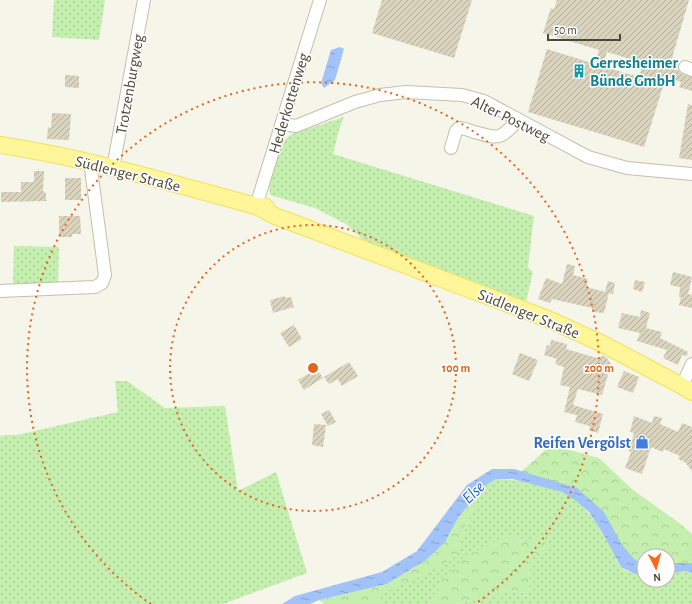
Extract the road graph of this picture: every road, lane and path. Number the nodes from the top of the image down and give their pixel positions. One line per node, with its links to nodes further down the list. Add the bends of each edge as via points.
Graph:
1 (144, 0): 8 (street, Trotzenburgweg)
2 (320, 0): 4 (street, Hederkottenweg)
3 (518, 120): 4 (street, Alter Postweg, via 484,101 462,95 406,92 380,95 355,102 296,126); 6 (street, via 507,132 493,137 458,128); 9 (street, Alter Postweg, via 588,157 627,168)
4 (282, 124): 10 (street, Hederkottenweg)
5 (0, 146): 7 (main road, Südlenger Straße)
6 (451, 148)
7 (93, 163): 8 (main road, Südlenger Straße); 11 (street, via 91,170 105,275 102,283 95,287)
8 (113, 168): 10 (main road, Südlenger Straße)
9 (692, 174)
10 (256, 206): 13 (main road, Südlenger Straße, via 275,216 548,319 603,344)
11 (0, 291)
12 (692, 364): 13 (street)
13 (687, 389)

